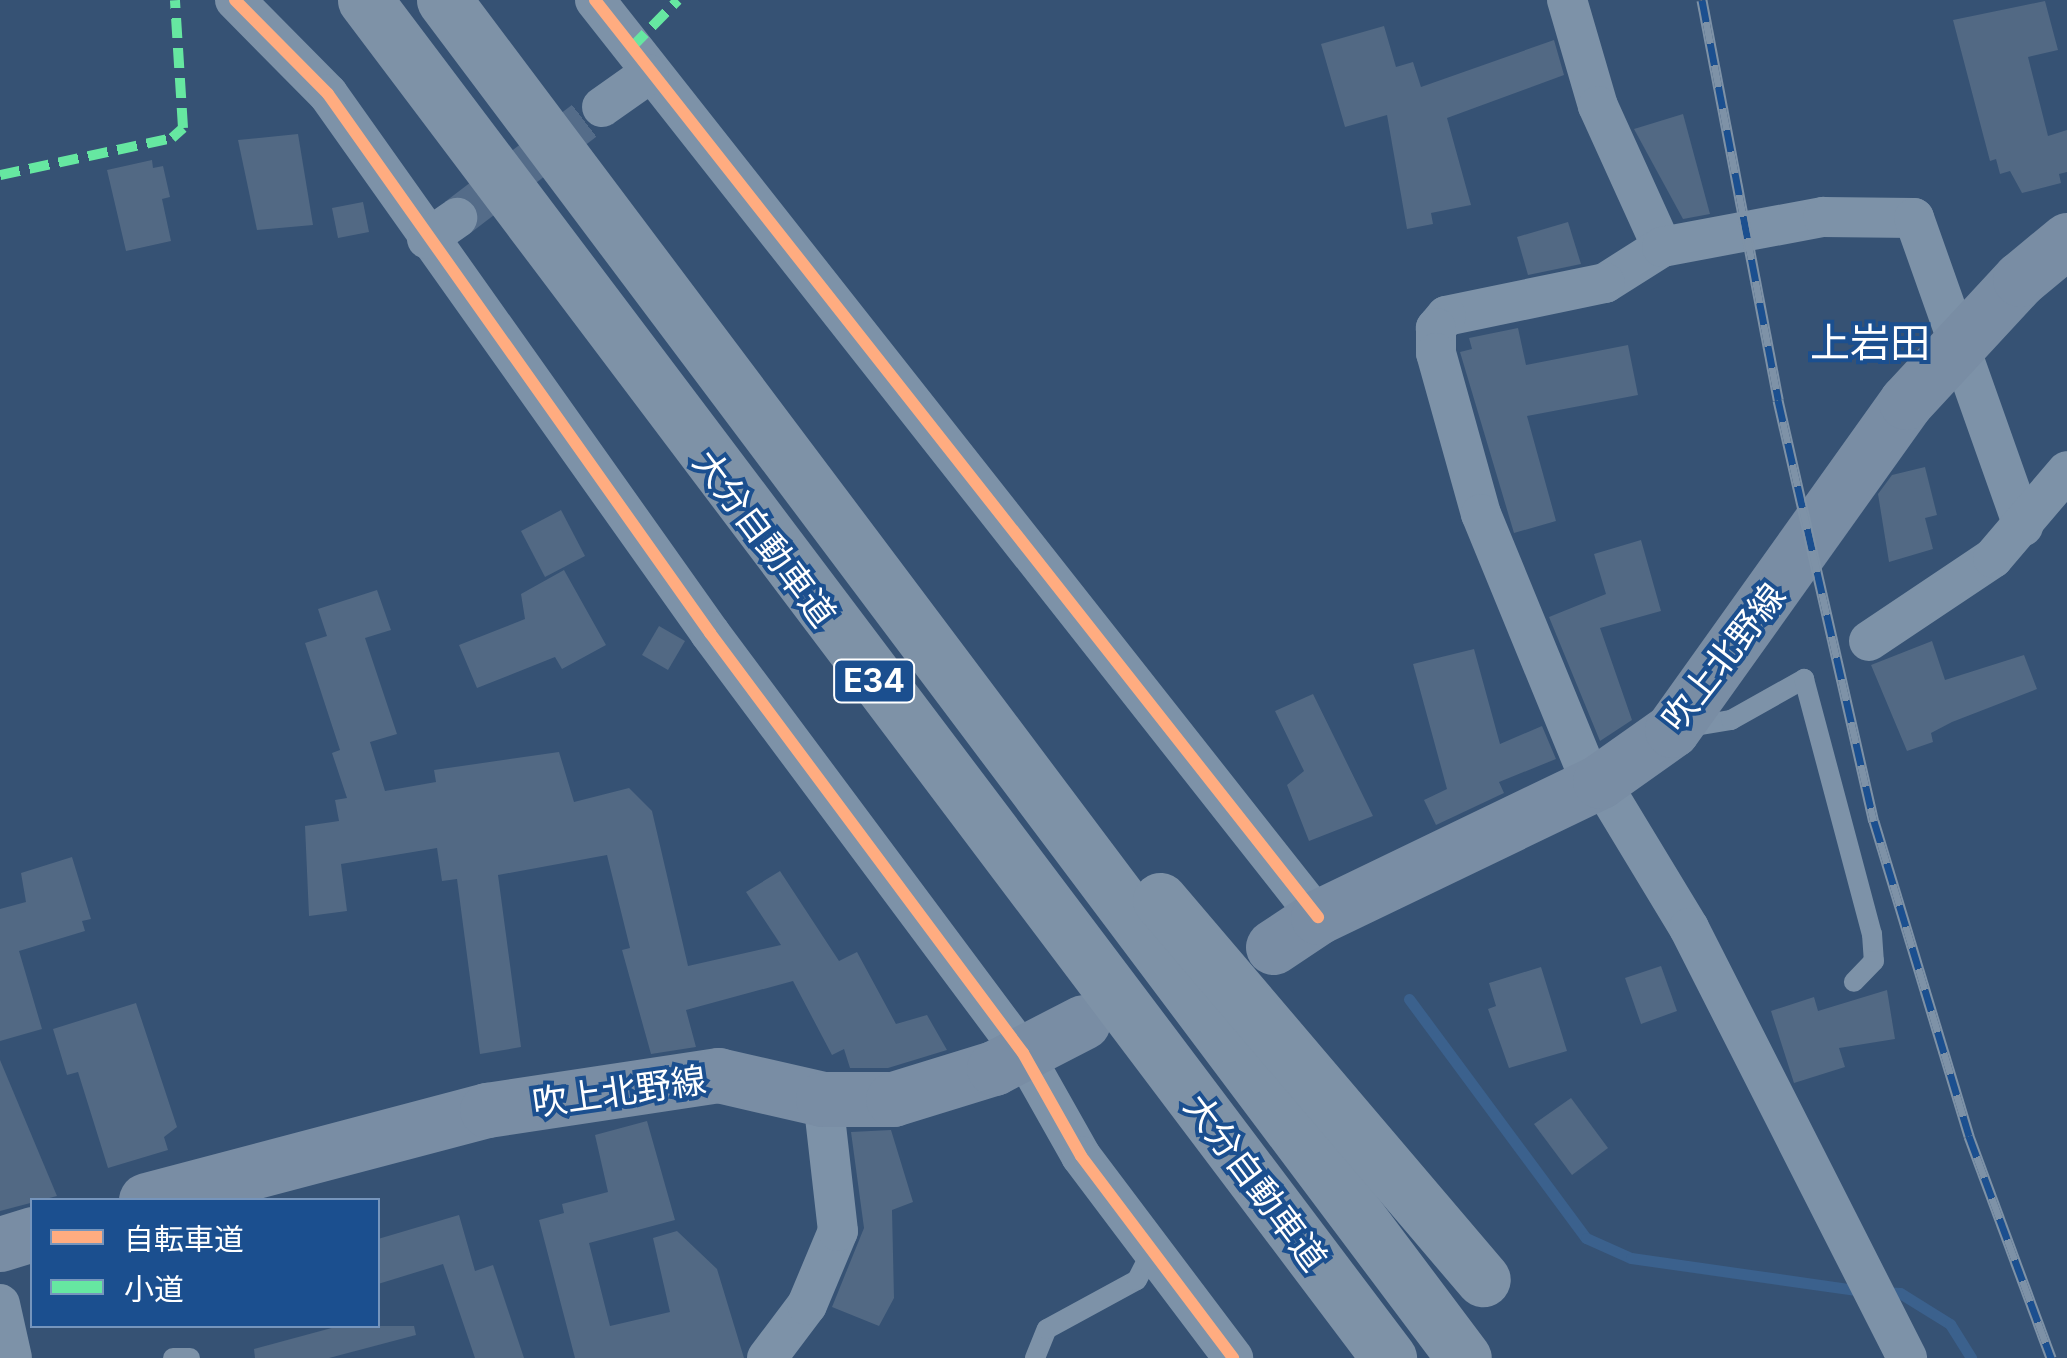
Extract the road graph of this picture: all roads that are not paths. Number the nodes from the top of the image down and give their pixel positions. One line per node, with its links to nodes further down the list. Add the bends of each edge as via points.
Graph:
1 (235, 0): 21 (street, via 328,94 442,228)
2 (365, 0): 35 (highway, 大分自動車道 / E34)
3 (444, 0): 12 (highway, 大分自動車道 / E34)
4 (595, 0): 6 (street)
5 (1567, 0): 9 (street, via 1598,106)
6 (649, 74): 7 (street); 17 (street)
7 (602, 107)
8 (2067, 240): 10 (main road, 吹上北野線)
9 (1662, 247): 10 (street, via 1823,217 1914,218); 16 (street, via 1605,283 1446,316 1436,328 1481,514)
10 (1958, 346): 13 (street); 15 (main road, 吹上北野線, via 1885,430)
11 (2067, 472): 13 (street)
12 (792, 474): 27 (highway); 36 (highway, 大分自動車道 / E34)
13 (2022, 526): 14 (street, via 1993,558)
14 (1868, 641)
15 (1672, 730): 16 (main road, 吹上北野線); 19 (lane, via 1731,720 1804,679 1872,934 1874,961)
16 (1596, 783): 17 (main road, 吹上北野線); 37 (street, via 1689,928)
17 (1318, 918): 18 (main road, 吹上北野線)
18 (1273, 948)
19 (1854, 982)
20 (1083, 1022): 21 (main road, 吹上北野線)
21 (1023, 1053): 22 (main road, 吹上北野線, via 940,1090 856,1104); 26 (street, via 1081,1156)
22 (824, 1100): 23 (main road, 吹上北野線, via 718,1075 358,1138); 32 (street, via 838,1231 807,1306)
23 (153, 1198)
24 (30, 1235): 25 (main road)
25 (0, 1244)
26 (1152, 1250): 33 (lane, via 1137,1280 1047,1329); 34 (street)
27 (1483, 1278)
28 (0, 1304): 29 (street)
29 (12, 1358)
30 (173, 1358): 31 (lane)
31 (190, 1358)
32 (767, 1358)
33 (1035, 1358)
34 (1233, 1358)
35 (1389, 1358)
36 (1464, 1358)
37 (1906, 1358)

